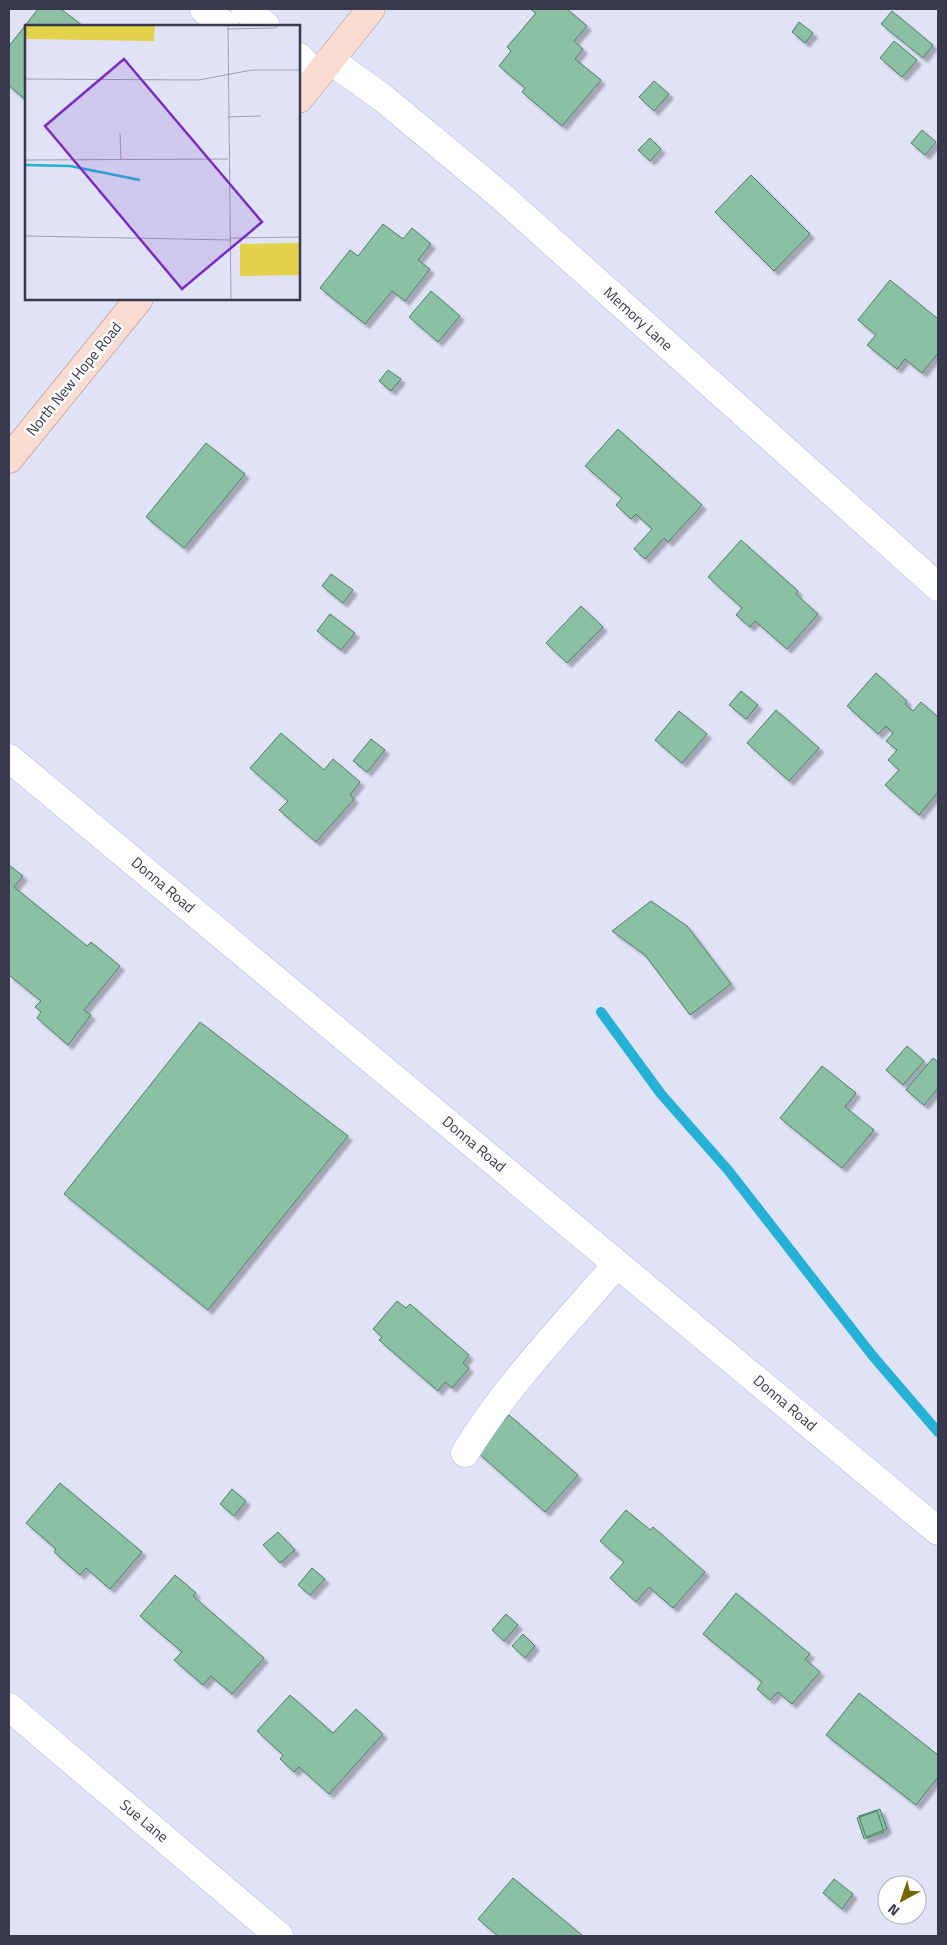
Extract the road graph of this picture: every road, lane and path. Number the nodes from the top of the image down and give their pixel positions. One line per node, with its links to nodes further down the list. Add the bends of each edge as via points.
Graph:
1 (204, 9): 4 (street)
2 (245, 9): 5 (street)
3 (371, 9): 6 (main road)
4 (224, 25)
5 (265, 25)
6 (311, 65): 7 (main road); 10 (street, Memory Lane, via 383,98 500,196)
7 (300, 96)
8 (138, 300): 9 (main road, North New Hope Road)
9 (9, 459)
10 (938, 587)
11 (9, 758): 12 (street, Donna Road)
12 (617, 1264): 13 (street, via 505,1394); 14 (street, Donna Road)
13 (465, 1454)
14 (938, 1531)
15 (9, 1707): 16 (street, Sue Lane)
16 (279, 1936)

